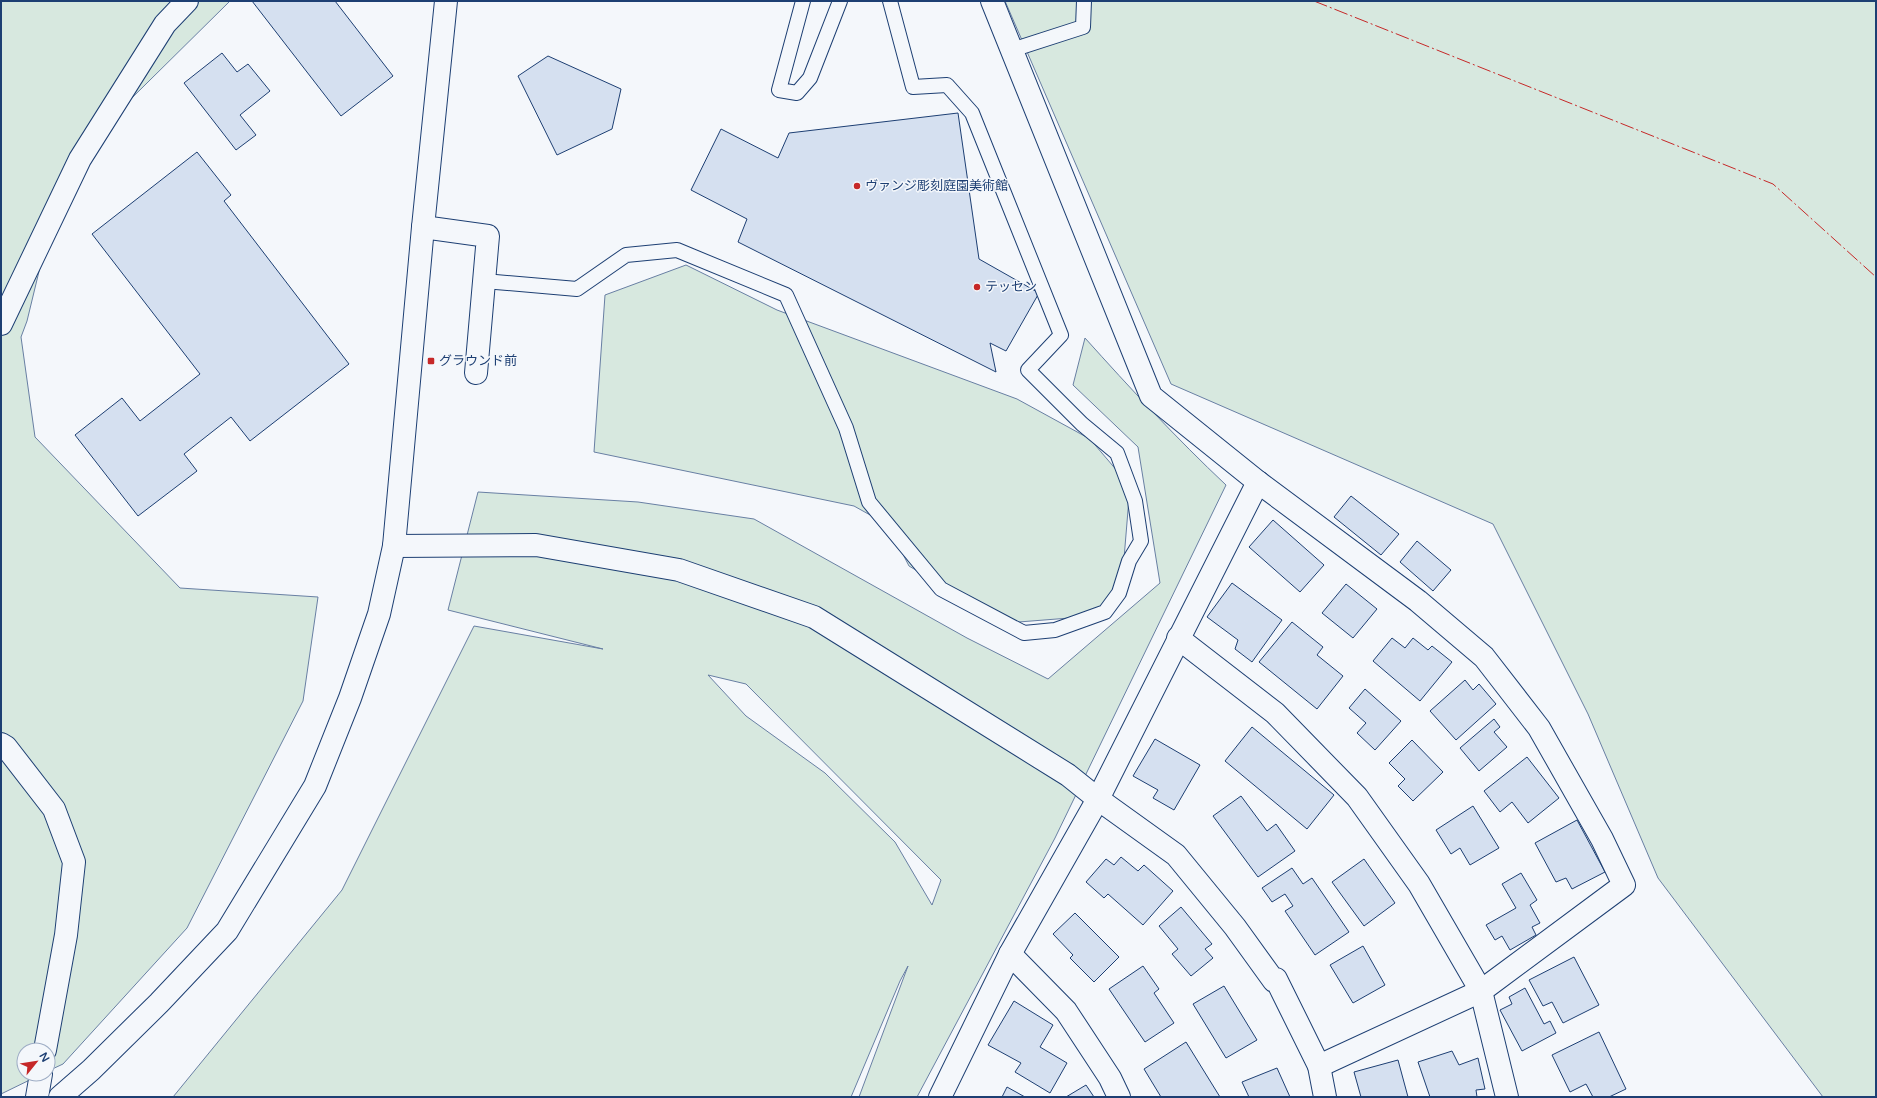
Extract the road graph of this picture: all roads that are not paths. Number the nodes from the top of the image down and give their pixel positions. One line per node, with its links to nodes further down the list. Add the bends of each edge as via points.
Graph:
1 (188, 1): 11 (street, via 165,24 80,159)
2 (446, 1): 9 (street)
3 (803, 1): 4 (lane, via 779,90 797,94 810,78)
4 (840, 1)
5 (890, 1): 10 (lane, via 913,87 947,85 972,112 1061,335 1028,370 1082,424 1117,453 1130,486 1141,541 1128,561 1119,593 1105,612 1055,630 1024,633 941,589 868,502 846,428 786,295 676,250 626,255 577,289)
6 (992, 1): 8 (street)
7 (1084, 1): 8 (lane, via 1083,27)
8 (1012, 50): 13 (street, via 1151,396)
9 (423, 227): 10 (street, via 488,236); 14 (street)
10 (484, 281): 12 (street)
11 (1, 324)
12 (476, 373)
13 (1258, 482): 15 (street); 19 (street, via 1418,601 1484,657 1539,728 1602,839 1624,885)
14 (394, 546): 17 (street, via 536,545 679,570 814,617 1068,775); 24 (street, via 377,621 315,786 227,931 159,1003)
15 (1178, 638): 17 (street); 19 (street, via 1275,713 1357,797 1419,884)
16 (1, 744): 20 (street, via 11,753 54,809 74,862 66,935)
17 (1098, 799): 18 (street); 21 (street, via 1176,855 1235,927 1274,981 1276,979)
18 (1010, 954): 25 (street); 26 (street, via 1066,1011 1110,1078)
19 (1481, 991): 21 (street); 28 (street)
20 (46, 1042)
21 (1319, 1066): 27 (street)
22 (40, 1082): 23 (street)
23 (37, 1097)
24 (60, 1097)
25 (940, 1097)
26 (1118, 1097)
27 (1325, 1097)
28 (1507, 1097)

